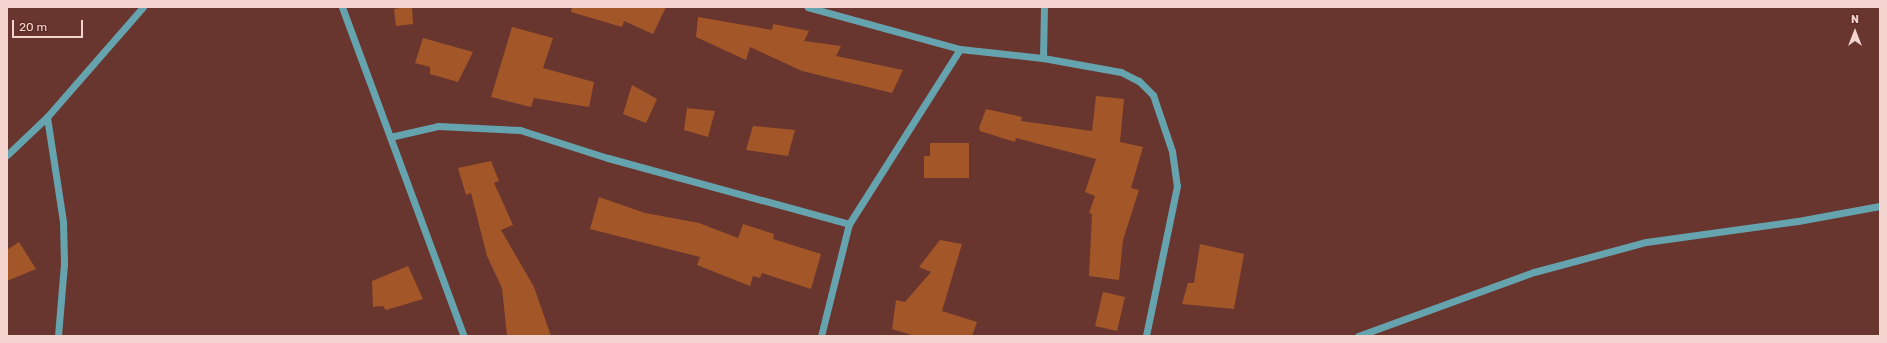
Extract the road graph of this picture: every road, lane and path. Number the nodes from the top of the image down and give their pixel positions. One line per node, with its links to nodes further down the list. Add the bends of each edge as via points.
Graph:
1 (143, 7): 7 (street)
2 (342, 7): 8 (street)
3 (808, 7): 5 (street)
4 (1044, 7): 6 (street)
5 (960, 49): 6 (street); 11 (street)
6 (1043, 58): 15 (street, via 1099,66 1139,80 1153,95 1162,118 1172,151 1177,186)
7 (47, 118): 9 (street); 12 (street, via 63,222 64,264)
8 (390, 137): 11 (street, via 438,126 520,130 608,158); 13 (street)
9 (7, 156)
10 (1880, 206): 16 (street, via 1798,221 1646,242 1534,272)
11 (849, 224): 14 (street)
12 (58, 336)
13 (464, 336)
14 (821, 336)
15 (1146, 336)
16 (1358, 336)

